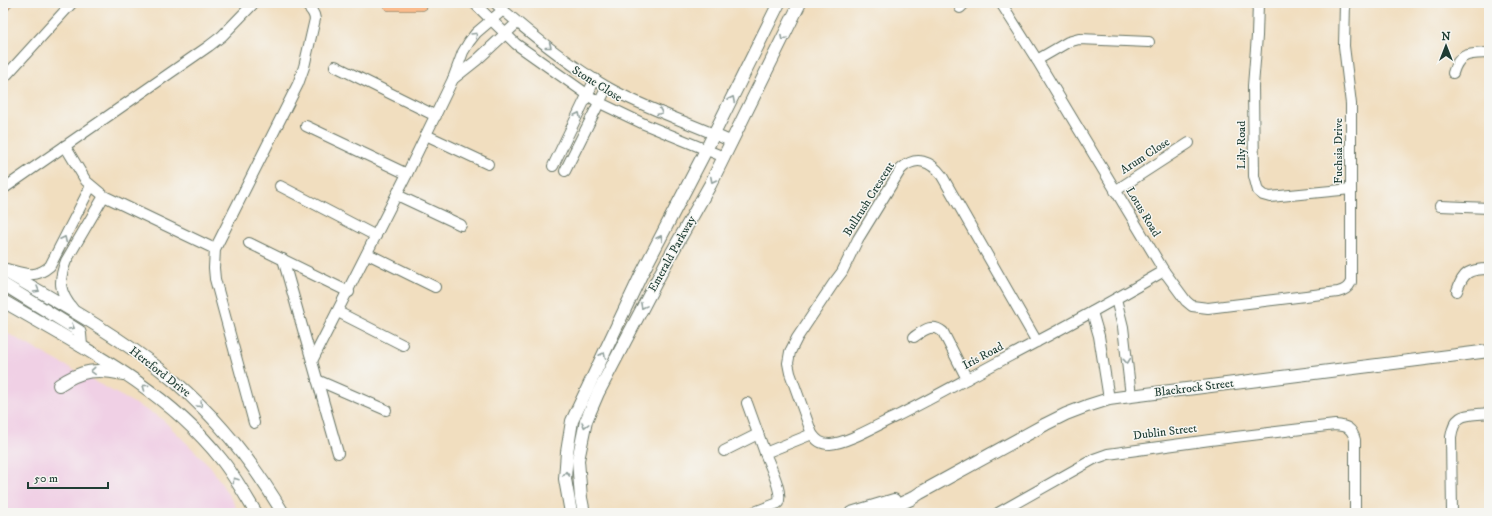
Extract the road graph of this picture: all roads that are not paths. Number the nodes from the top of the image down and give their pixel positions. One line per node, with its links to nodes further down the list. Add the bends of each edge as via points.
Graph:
1 (72, 3): 22 (street)
2 (254, 3): 34 (street, via 209,46)
3 (304, 3): 53 (street, via 311,9 315,19 298,84)
4 (390, 3): 5 (main road)
5 (421, 3)
6 (474, 3): 14 (street, Stone Close)
7 (495, 3): 13 (street, Stone Close)
8 (779, 3): 30 (street, Emerald Parkway, one-way to 8)
9 (800, 3): 32 (street, Emerald Parkway, one-way to 32)
10 (1001, 3): 19 (street, Lotus Road)
11 (1258, 3): 44 (street, Lily Road, via 1253,86 1254,176 1258,191 1270,197)
12 (1345, 3): 44 (street, Fuchsia Drive, via 1344,46 1351,104)
13 (504, 10): 14 (street); 15 (street, Stone Close)
14 (490, 21): 16 (street, Stone Close); 23 (street, one-way to 14, via 469,42)
15 (518, 23): 16 (street); 24 (street, Stone Close, one-way to 24)
16 (505, 35): 23 (street); 26 (street, Stone Close)
17 (1149, 42): 19 (street, via 1079,39 1068,42)
18 (1489, 53): 21 (street, via 1468,54 1460,58)
19 (1037, 60): 45 (street, Lotus Road)
20 (335, 66): 28 (street)
21 (1453, 73)
22 (3, 79)
23 (453, 79): 28 (street)
24 (595, 79): 25 (street, Stone Close); 26 (street)
25 (607, 87): 27 (street); 30 (street, Stone Close, one-way to 30)
26 (587, 96): 27 (street, Stone Close); 38 (street, one-way to 26)
27 (598, 102): 35 (street, Stone Close); 39 (street)
28 (436, 116): 31 (street)
29 (306, 126): 40 (street)
30 (714, 134): 32 (street, Stone Close); 35 (street, Emerald Parkway)
31 (426, 135): 37 (street); 40 (street)
32 (732, 142): 36 (street, Emerald Parkway)
33 (1189, 143): 45 (street, Arum Close)
34 (65, 146): 41 (street); 43 (street)
35 (706, 150): 36 (street, Stone Close); 93 (street, Emerald Parkway, one-way to 35, via 565,479 572,422 641,275)
36 (724, 157): 94 (street, Emerald Parkway, one-way to 94, via 618,352 586,421 578,460)
37 (488, 164)
38 (553, 166)
39 (565, 171)
40 (407, 174): 46 (street)
41 (90, 186): 47 (street); 56 (street, one-way to 41, via 35,275 50,266)
42 (280, 186): 51 (street)
43 (3, 189)
44 (1351, 189): 62 (street, Fuchsia Drive, via 1351,282 1348,287)
45 (1115, 191): 58 (street, Lotus Road)
46 (397, 195): 50 (street); 51 (street)
47 (104, 196): 53 (street); 68 (street, via 66,261 61,276 65,300)
48 (1440, 206): 49 (street)
49 (1489, 208)
50 (461, 225)
51 (376, 236): 54 (street)
52 (250, 243): 55 (street)
53 (215, 249): 84 (street, via 215,279)
54 (368, 254): 60 (street); 61 (street)
55 (283, 259): 61 (street); 74 (street)
56 (3, 269): 68 (street, Hereford Drive, one-way to 68)
57 (1489, 269): 63 (street, via 1478,269 1464,274)
58 (1164, 271): 62 (street, Lotus Road, via 1186,301 1199,308); 64 (street, Iris Road)
59 (3, 284): 72 (street, one-way to 72, via 79,331)
60 (435, 287)
61 (349, 292): 66 (street)
62 (1338, 292)
63 (1457, 292)
64 (1116, 299): 67 (street, Iris Road); 79 (street, one-way to 79, via 1123,327)
65 (3, 301): 72 (street, Hereford Drive)
66 (338, 312): 71 (street); 74 (street)
67 (1092, 312): 70 (street, Iris Road); 80 (street, via 1099,336)
68 (76, 314): 92 (street, Hereford Drive, one-way to 92, via 162,370 195,399 224,429 266,485)
69 (914, 337): 76 (street, via 926,328 938,328 943,332)
70 (1037, 342): 76 (street, Iris Road); 86 (street, Bullrush Crescent, via 938,169 928,162 908,163 901,169 858,239 842,272 790,352 790,373)
71 (402, 345)
72 (81, 346): 75 (street, Hereford Drive)
73 (1489, 351): 79 (street, Blackrock Street)
74 (312, 361): 77 (street)
75 (130, 376): 78 (street, one-way to 78, via 99,370 90,371 74,376); 91 (street, Hereford Drive, one-way to 75, via 221,459 163,400)
76 (967, 379): 86 (street, Iris Road, via 853,437 831,444 816,440)
77 (317, 380): 82 (street); 88 (street)
78 (59, 385)
79 (1131, 396): 80 (street, Blackrock Street)
80 (1109, 399): 90 (street, Blackrock Street, via 1046,424)
81 (747, 403): 85 (street)
82 (386, 410)
83 (1489, 413): 100 (street, via 1465,416 1457,419 1453,426)
84 (254, 423)
85 (758, 434): 87 (street); 89 (street)
86 (812, 434): 89 (street)
87 (724, 451)
88 (338, 453)
89 (765, 453): 95 (street, via 780,499 778,503)
90 (920, 493): 96 (street, Blackrock Street); 97 (street, Blackrock Street)
91 (256, 513)
92 (283, 513)
93 (571, 513)
94 (584, 513)
95 (752, 513)
96 (851, 513)
97 (880, 513)
98 (998, 513): 99 (street, Dublin Street, via 1094,459 1108,454 1335,425 1348,428 1355,440)
99 (1355, 513)
100 (1452, 513)

